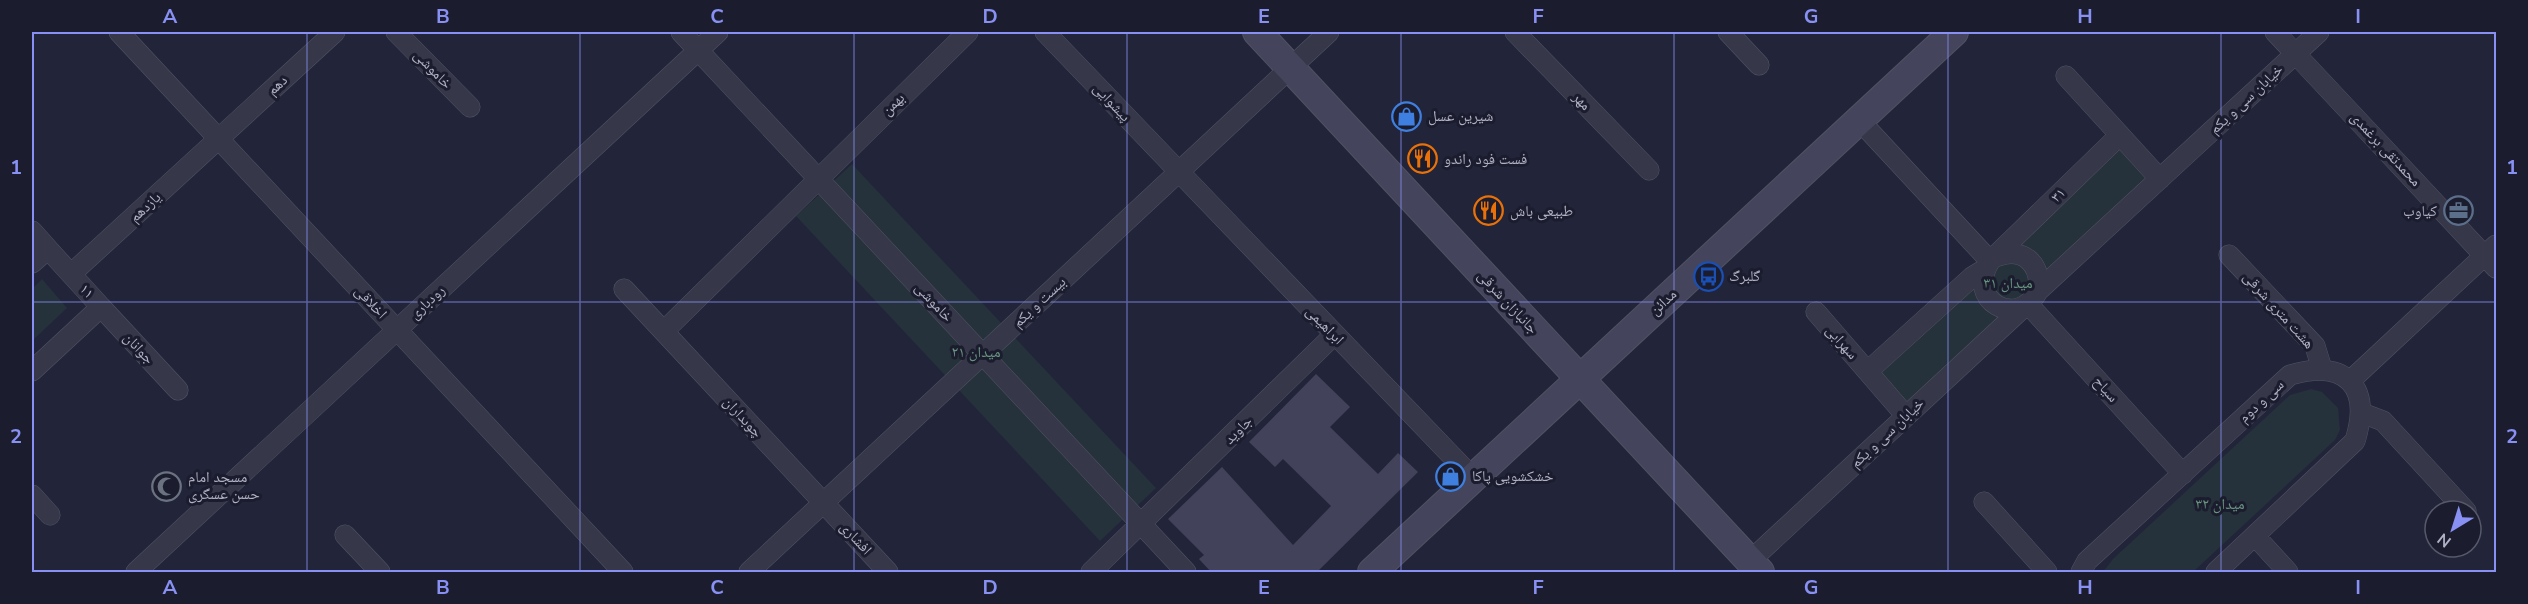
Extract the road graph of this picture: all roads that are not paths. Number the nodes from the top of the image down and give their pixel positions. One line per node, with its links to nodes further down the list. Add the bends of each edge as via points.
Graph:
1 (119, 32): 23 (street, اخلاقی)
2 (335, 32): 23 (street, دهم)
3 (396, 32): 20 (street, خاموشی)
4 (681, 32): 15 (street, خاموشی)
5 (718, 32): 15 (street, رودباری)
6 (968, 32): 26 (street, بهمن)
7 (1045, 32): 25 (street, پیشوایی)
8 (1257, 32): 18 (main road, جانبازان شرقی)
9 (1329, 32): 18 (street, بیست و یکم)
10 (1515, 32): 24 (street, مهر)
11 (1728, 32): 17 (street)
12 (1954, 32): 21 (main road, مدائن)
13 (2275, 32): 16 (street, محمدتقی برغمدی)
14 (2319, 32): 16 (street, خیابان سی و یکم)
15 (698, 50): 26 (street, خاموشی); 39 (street, رودباری)
16 (2295, 53): 27 (street, خیابان سی و یکم); 31 (street, محمدتقی برغمدی)
17 (1759, 65)
18 (1291, 68): 25 (street, بیست و یکم); 46 (main road, جانبازان شرقی)
19 (2066, 76): 22 (street)
20 (470, 107)
21 (1860, 121): 32 (street); 46 (main road, مدائن)
22 (2120, 135): 27 (street); 32 (street, ۳۱)
23 (219, 139): 34 (street, یازدهم); 39 (street, اخلاقی)
24 (1649, 170)
25 (1178, 173): 41 (street, ابراهیمی); 42 (street, بیست و یکم)
26 (818, 177): 40 (street); 42 (street, خاموشی)
27 (2160, 179): 36 (street, خیابان سی و یکم)
28 (32, 231): 29 (street, ۱۱)
29 (48, 249): 33 (street); 34 (street, ۱۱)
30 (2229, 255): 43 (street, هشت متری شرقی, via 2315,346)
31 (2493, 256): 47 (street)
32 (1991, 262): 36 (street, via 1983,286 1992,302 2008,309); 36 (street, via 2017,253 2034,263 2038,272); 45 (street, ۳۱)
33 (32, 263)
34 (71, 274): 37 (street, ۱۱)
35 (624, 290): 40 (street, چوبداران)
36 (2031, 300): 50 (street, خیابان سی و یکم); 51 (street, سیاح)
37 (101, 307): 44 (street, ۱۱); 48 (street, جوانان)
38 (1816, 312): 45 (street, سهرابی)
39 (397, 330): 62 (street, رودباری); 64 (street, اخلاقی)
40 (664, 331): 56 (street, چوبداران)
41 (1335, 335): 52 (street, ابراهیمی); 58 (street, جاوید)
42 (983, 355): 56 (street, بیست و یکم); 58 (street, خاموشی)
43 (2322, 369): 47 (street); 51 (street, سی و دوم, via 2290,375)
44 (32, 370)
45 (1868, 371): 50 (street)
46 (1580, 378): 52 (main road, مدائن); 61 (main road, جانبازان شرقی)
47 (2350, 381): 49 (street, via 2360,398)
48 (178, 390)
49 (2362, 413): 54 (street, via 2383,421); 60 (street, via 2355,441)
50 (1906, 416): 61 (street, خیابان سی و یکم)
51 (2183, 474): 71 (street, سی و دوم, via 2087,561)
52 (1473, 478): 69 (main road, مدائن)
53 (32, 495): 57 (street)
54 (2455, 499)
55 (1984, 502): 70 (street)
56 (823, 503): 65 (street, بیست و یکم); 66 (street, افشاری)
57 (50, 515)
58 (1142, 525): 67 (street); 68 (street, خاموشی)
59 (345, 535): 63 (street)
60 (2255, 536): 72 (street); 73 (street)
61 (1755, 567)
62 (136, 573)
63 (380, 573)
64 (623, 573)
65 (749, 573)
66 (888, 573)
67 (1091, 573)
68 (1186, 573)
69 (1372, 573)
70 (2047, 573)
71 (2082, 573)
72 (2216, 573)
73 (2288, 573)

